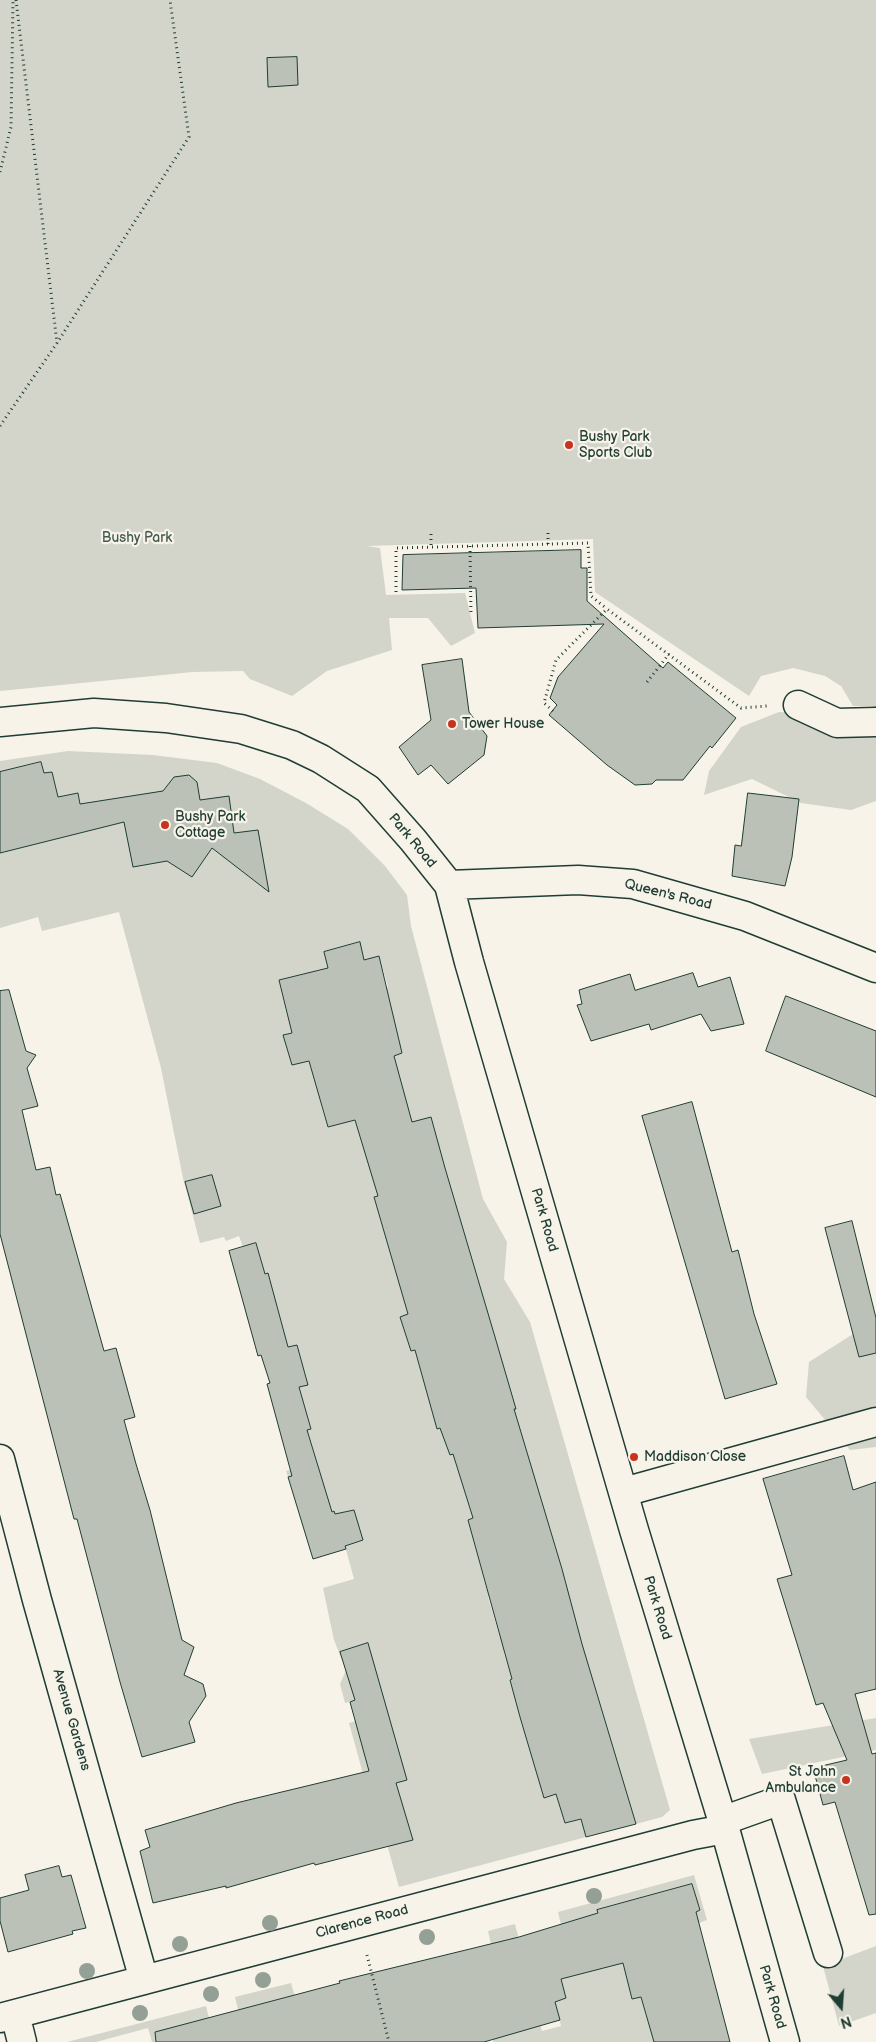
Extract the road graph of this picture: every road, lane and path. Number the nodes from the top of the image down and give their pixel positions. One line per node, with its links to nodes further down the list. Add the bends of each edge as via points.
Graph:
1 (15, 0): 3 (path, via 11,127); 4 (path)
2 (170, 0): 4 (path, via 189,137)
3 (0, 172)
4 (57, 344): 5 (path)
5 (0, 426)
6 (548, 532): 8 (path)
7 (431, 534): 10 (path)
8 (548, 544): 9 (path); 12 (path, via 588,543 591,596)
9 (470, 546): 10 (path); 13 (path)
10 (431, 548): 11 (path, via 396,548)
11 (396, 592)
12 (606, 608): 14 (path); 17 (path, via 556,660 544,703)
13 (471, 615)
14 (669, 654): 15 (path); 16 (path, via 741,708)
15 (647, 682)
16 (798, 705): 19 (main road, via 837,724)
17 (552, 711)
18 (0, 722): 20 (main road, Park Road, via 94,713 166,718 241,729 292,745 368,789)
19 (876, 722)
20 (449, 885): 21 (main road, Queen's Road, via 525,880 633,884 746,916); 24 (main road, Park Road)
21 (876, 968)
22 (876, 1422): 24 (main road)
23 (0, 1459): 28 (main road, Avenue Gardens)
24 (624, 1492): 25 (main road, Park Road)
25 (723, 1825): 26 (main road, Clarence Road); 27 (main road, Clarence Road, via 782,1800); 32 (main road, Park Road)
26 (359, 1924): 28 (main road, Clarence Road); 31 (path)
27 (828, 1953)
28 (144, 1980): 29 (main road, Clarence Road)
29 (7, 2016): 30 (main road)
30 (22, 2042)
31 (389, 2042)
32 (785, 2042)

